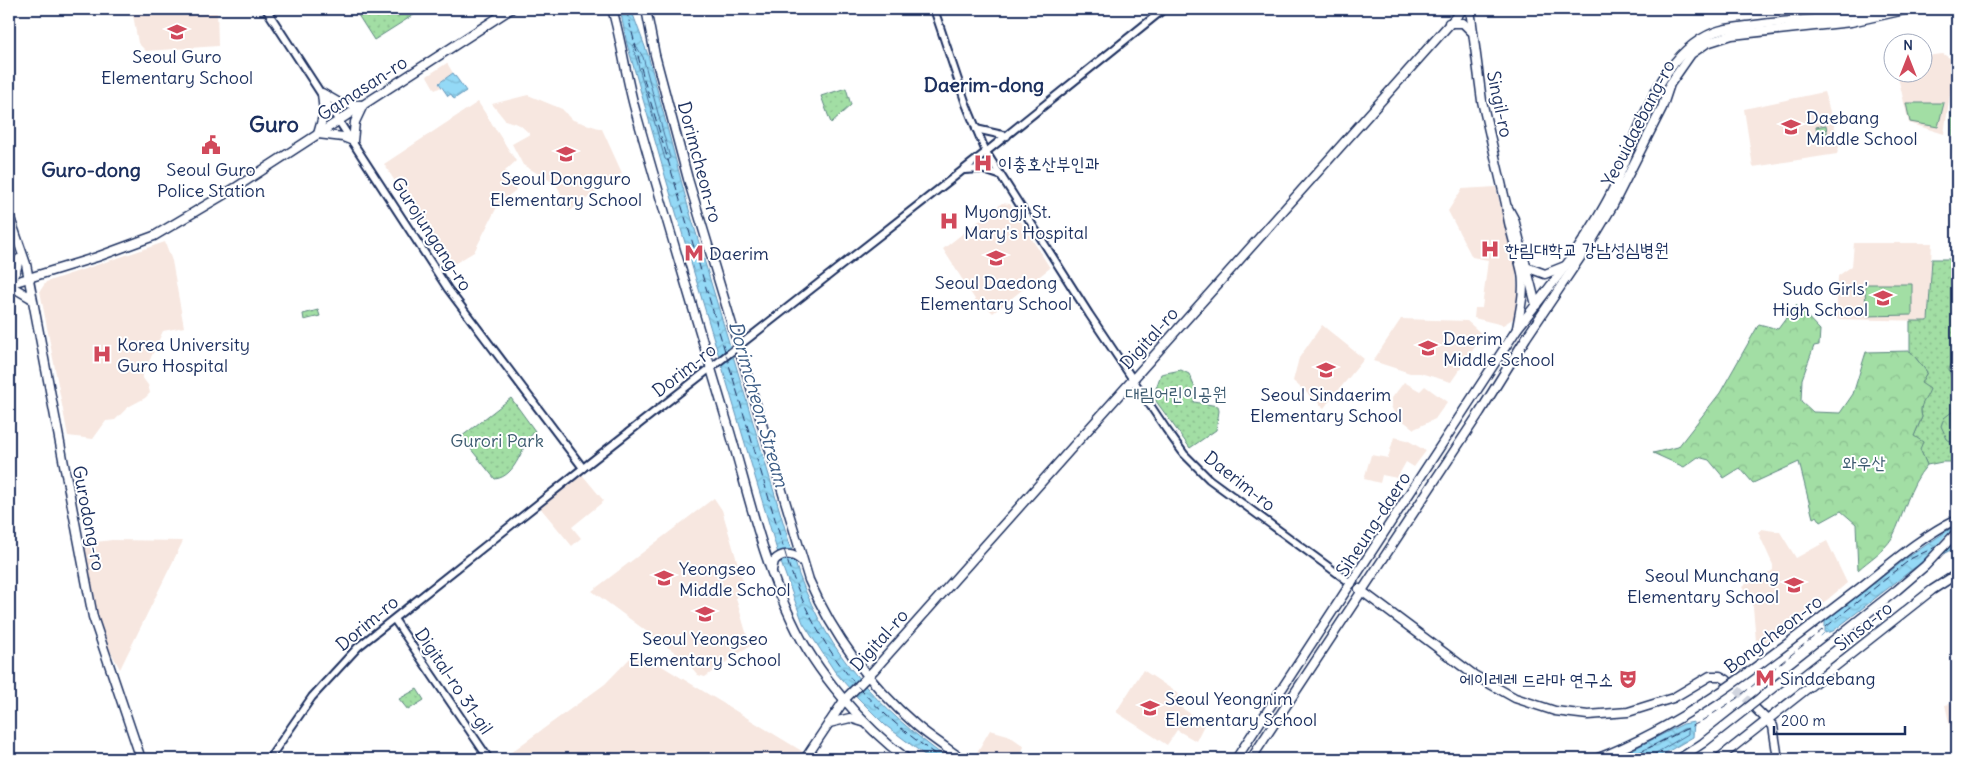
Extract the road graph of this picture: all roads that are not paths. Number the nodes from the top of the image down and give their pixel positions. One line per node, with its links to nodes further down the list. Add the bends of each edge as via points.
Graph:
1 (266, 9): 13 (street, Gurojungang-ro)
2 (510, 9): 14 (main road, Gamasan-ro)
3 (612, 9): 38 (main road, via 634,106)
4 (646, 9): 37 (main road, Dorimcheon-ro, via 655,55)
5 (934, 9): 16 (street, Daerim-ro)
6 (1164, 9): 18 (street, Dorim-ro)
7 (1463, 9): 11 (main road, Digital-ro)
8 (1470, 9): 12 (main road, Singil-ro)
9 (1875, 9): 28 (main road, Yeouidaebang-ro, via 1830,18 1730,28 1692,43 1673,62 1649,104 1619,179)
10 (1909, 9): 35 (main road, Yeouidaebang-ro, via 1852,22 1737,34 1697,49 1670,84 1662,108 1612,207)
11 (1449, 23): 12 (main road, via 1463,23); 39 (main road, Digital-ro)
12 (1472, 32): 23 (main road, Singil-ro, via 1482,101)
13 (322, 93): 14 (main road, via 341,104); 15 (street, Gurojungang-ro); 17 (main road, via 324,113)
14 (363, 105): 15 (main road, Gamasan-ro); 19 (main road, via 355,122)
15 (340, 120): 17 (main road, Gamasan-ro); 19 (street, Gurojungang-ro)
16 (976, 129): 18 (street); 20 (street, Daerim-ro)
17 (318, 134): 19 (main road); 30 (main road, Gamasan-ro, via 154,236)
18 (1007, 136): 20 (street, Dorim-ro)
19 (353, 141): 40 (street, Gurojungang-ro, via 448,289)
20 (986, 152): 21 (street, Dorim-ro); 22 (street, Daerim-ro)
21 (964, 170): 22 (street, via 981,169); 37 (street, Dorim-ro)
22 (1000, 176): 39 (street, Daerim-ro)
23 (1506, 204): 29 (main road, Singil-ro, via 1514,219); 36 (main road, Singil-ro, via 1522,274 1522,302)
24 (9, 215): 27 (main road, Gurodong-ro)
25 (9, 229): 26 (main road, Gurodong-ro)
26 (19, 259): 31 (main road, Gurodong-ro); 32 (main road)
27 (26, 264): 30 (main road); 31 (main road, Gurodong-ro)
28 (1569, 264): 29 (main road, via 1546,274); 34 (main road, Yeouidaebang-ro)
29 (1526, 267): 34 (main road, Singil-ro)
30 (47, 271): 31 (main road, Gamasan-ro)
31 (27, 278): 32 (main road, Gamasan-ro); 33 (main road, Gurodong-ro)
32 (9, 284): 33 (main road)
33 (31, 298): 56 (main road, Gurodong-ro, via 93,617)
34 (1536, 305): 35 (street, Singil-ro); 36 (main road, Siheung-daero)
35 (1539, 318): 47 (main road, Siheung-daero)
36 (1517, 329): 46 (main road, Siheung-daero)
37 (736, 348): 38 (street, Dorim-ro); 43 (main road, Dorimcheon-ro)
38 (711, 368): 40 (street, Dorim-ro); 44 (main road)
39 (1132, 380): 46 (street, Daerim-ro, via 1200,471); 49 (main road, Digital-ro)
40 (582, 468): 48 (street, Dorim-ro)
41 (1957, 518): 64 (main road, Bongcheon-ro, bridge, via 1923,539 1750,672 1698,707)
42 (1957, 532): 65 (main road, bridge, via 1897,590)
43 (802, 561): 44 (main road, via 784,555 777,558); 49 (main road, Dorimcheon-ro, via 832,629)
44 (772, 569): 51 (main road, via 800,638)
45 (1957, 574): 53 (main road, Sinsa-ro, via 1932,590)
46 (1352, 584): 47 (main road, Daerim-ro); 62 (main road, Siheung-daero)
47 (1362, 591): 50 (main road, Daerim-ro, via 1474,675 1515,698 1554,711 1588,715 1628,712 1673,698 1710,676); 63 (main road, Siheung-daero)
48 (394, 619): 57 (street, Dorim-ro, via 358,647 326,679); 58 (street, Digital-ro 31-gil)
49 (867, 677): 51 (main road, Digital-ro); 61 (main road, Dorimcheon-ro, via 915,724)
50 (1727, 680)
51 (847, 697): 54 (main road); 55 (main road, Digital-ro)
52 (1755, 708): 53 (main road)
53 (1770, 720): 66 (main road, Sinsa-ro); 67 (main road); 68 (main road, via 1778,724)
54 (864, 722): 55 (main road, via 850,718); 60 (main road)
55 (827, 724): 59 (main road, Digital-ro)
56 (140, 759)
57 (269, 759)
58 (489, 759)
59 (805, 759)
60 (907, 759)
61 (964, 759)
62 (1236, 759)
63 (1251, 759)
64 (1596, 759)
65 (1679, 759)
66 (1718, 759)
67 (1778, 759)
68 (1783, 759)

